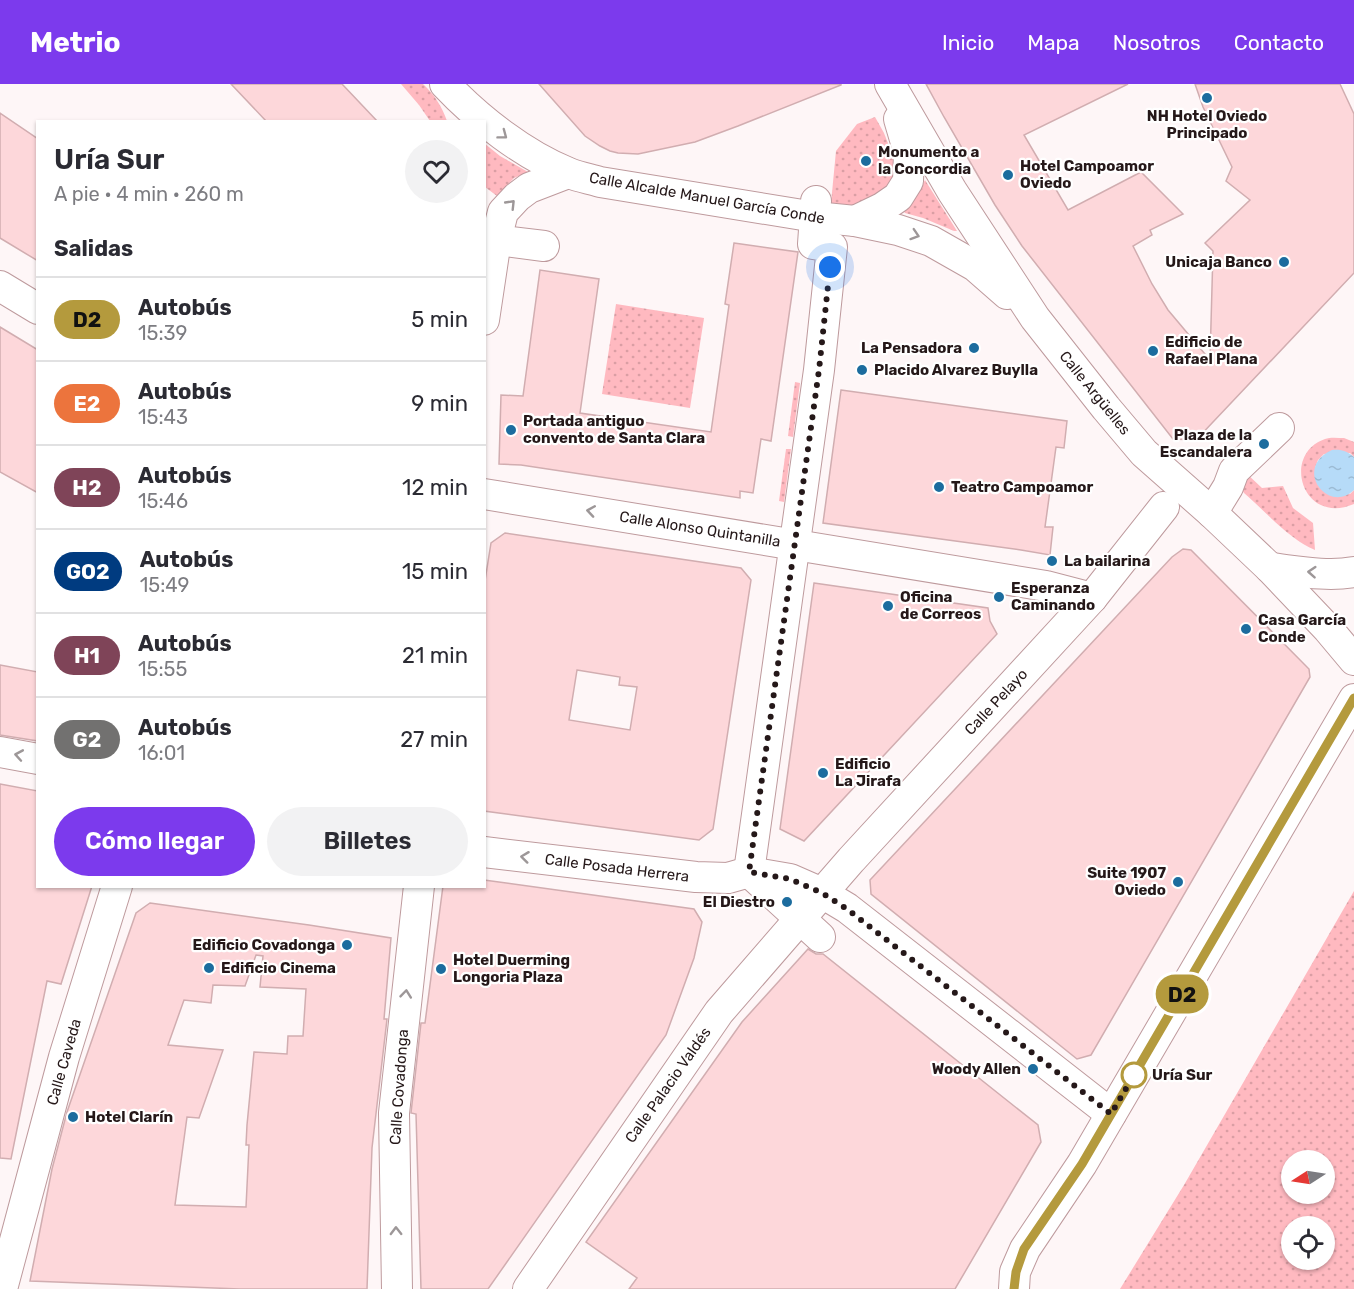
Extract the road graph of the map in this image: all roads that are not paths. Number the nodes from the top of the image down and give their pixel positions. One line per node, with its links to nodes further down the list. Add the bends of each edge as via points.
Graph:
1 (889, 84): 6 (street, via 909,153 908,181 898,197 882,208); 12 (street, Calle Argüelles, via 952,191)
2 (457, 97): 3 (street, Calle Alcalde Manuel García Conde, one-way to 3)
3 (483, 120)
4 (486, 122): 5 (street, Calle Alcalde Manuel García Conde, one-way to 5, via 539,159)
5 (568, 172): 6 (street, Calle Alcalde Manuel García Conde, via 600,182); 7 (street, one-way to 5, via 503,212 517,197)
6 (831, 221): 12 (street, Calle Alcalde Manuel García Conde, one-way to 12, via 898,230 931,241 975,266); 17 (street, via 819,370)
7 (496, 240): 8 (street); 10 (street)
8 (544, 246)
9 (0, 286): 11 (street)
10 (486, 307)
11 (36, 308)
12 (1035, 318): 16 (street, Calle Argüelles, via 1144,453)
13 (1279, 428): 16 (street, via 1234,471)
14 (486, 494): 17 (street, Calle Alonso Quintanilla, one-way to 14)
15 (1164, 507): 20 (street, Calle Pelayo)
16 (1212, 513): 18 (street, Calle Argüelles)
17 (794, 544): 20 (street, Calle Alonso Quintanilla, via 1046,586); 26 (street)
18 (1270, 568): 19 (street, one-way to 18); 21 (street, Calle Argüelles)
19 (1354, 572)
20 (1092, 598): 29 (street, Calle Pelayo)
21 (1354, 660)
22 (1354, 699): 31 (street)
23 (0, 752): 24 (street, one-way to 23)
24 (36, 759)
25 (486, 852): 26 (street, Calle Posada Herrera, one-way to 25, via 729,878 696,878)
26 (749, 872): 29 (street, via 790,879); 30 (street)
27 (116, 888): 32 (street, Calle Caveda)
28 (419, 888): 34 (street, Calle Covadonga, one-way to 28, via 394,1113)
29 (822, 893): 30 (street, Calle Palacio Valdés); 31 (street)
30 (810, 927): 35 (street, Calle Palacio Valdés, via 719,1012)
31 (1111, 1114): 36 (street, via 1024,1249)
32 (9, 1245): 33 (street, Calle Caveda)
33 (2, 1289)
34 (397, 1289)
35 (528, 1289)
36 (1014, 1289)

